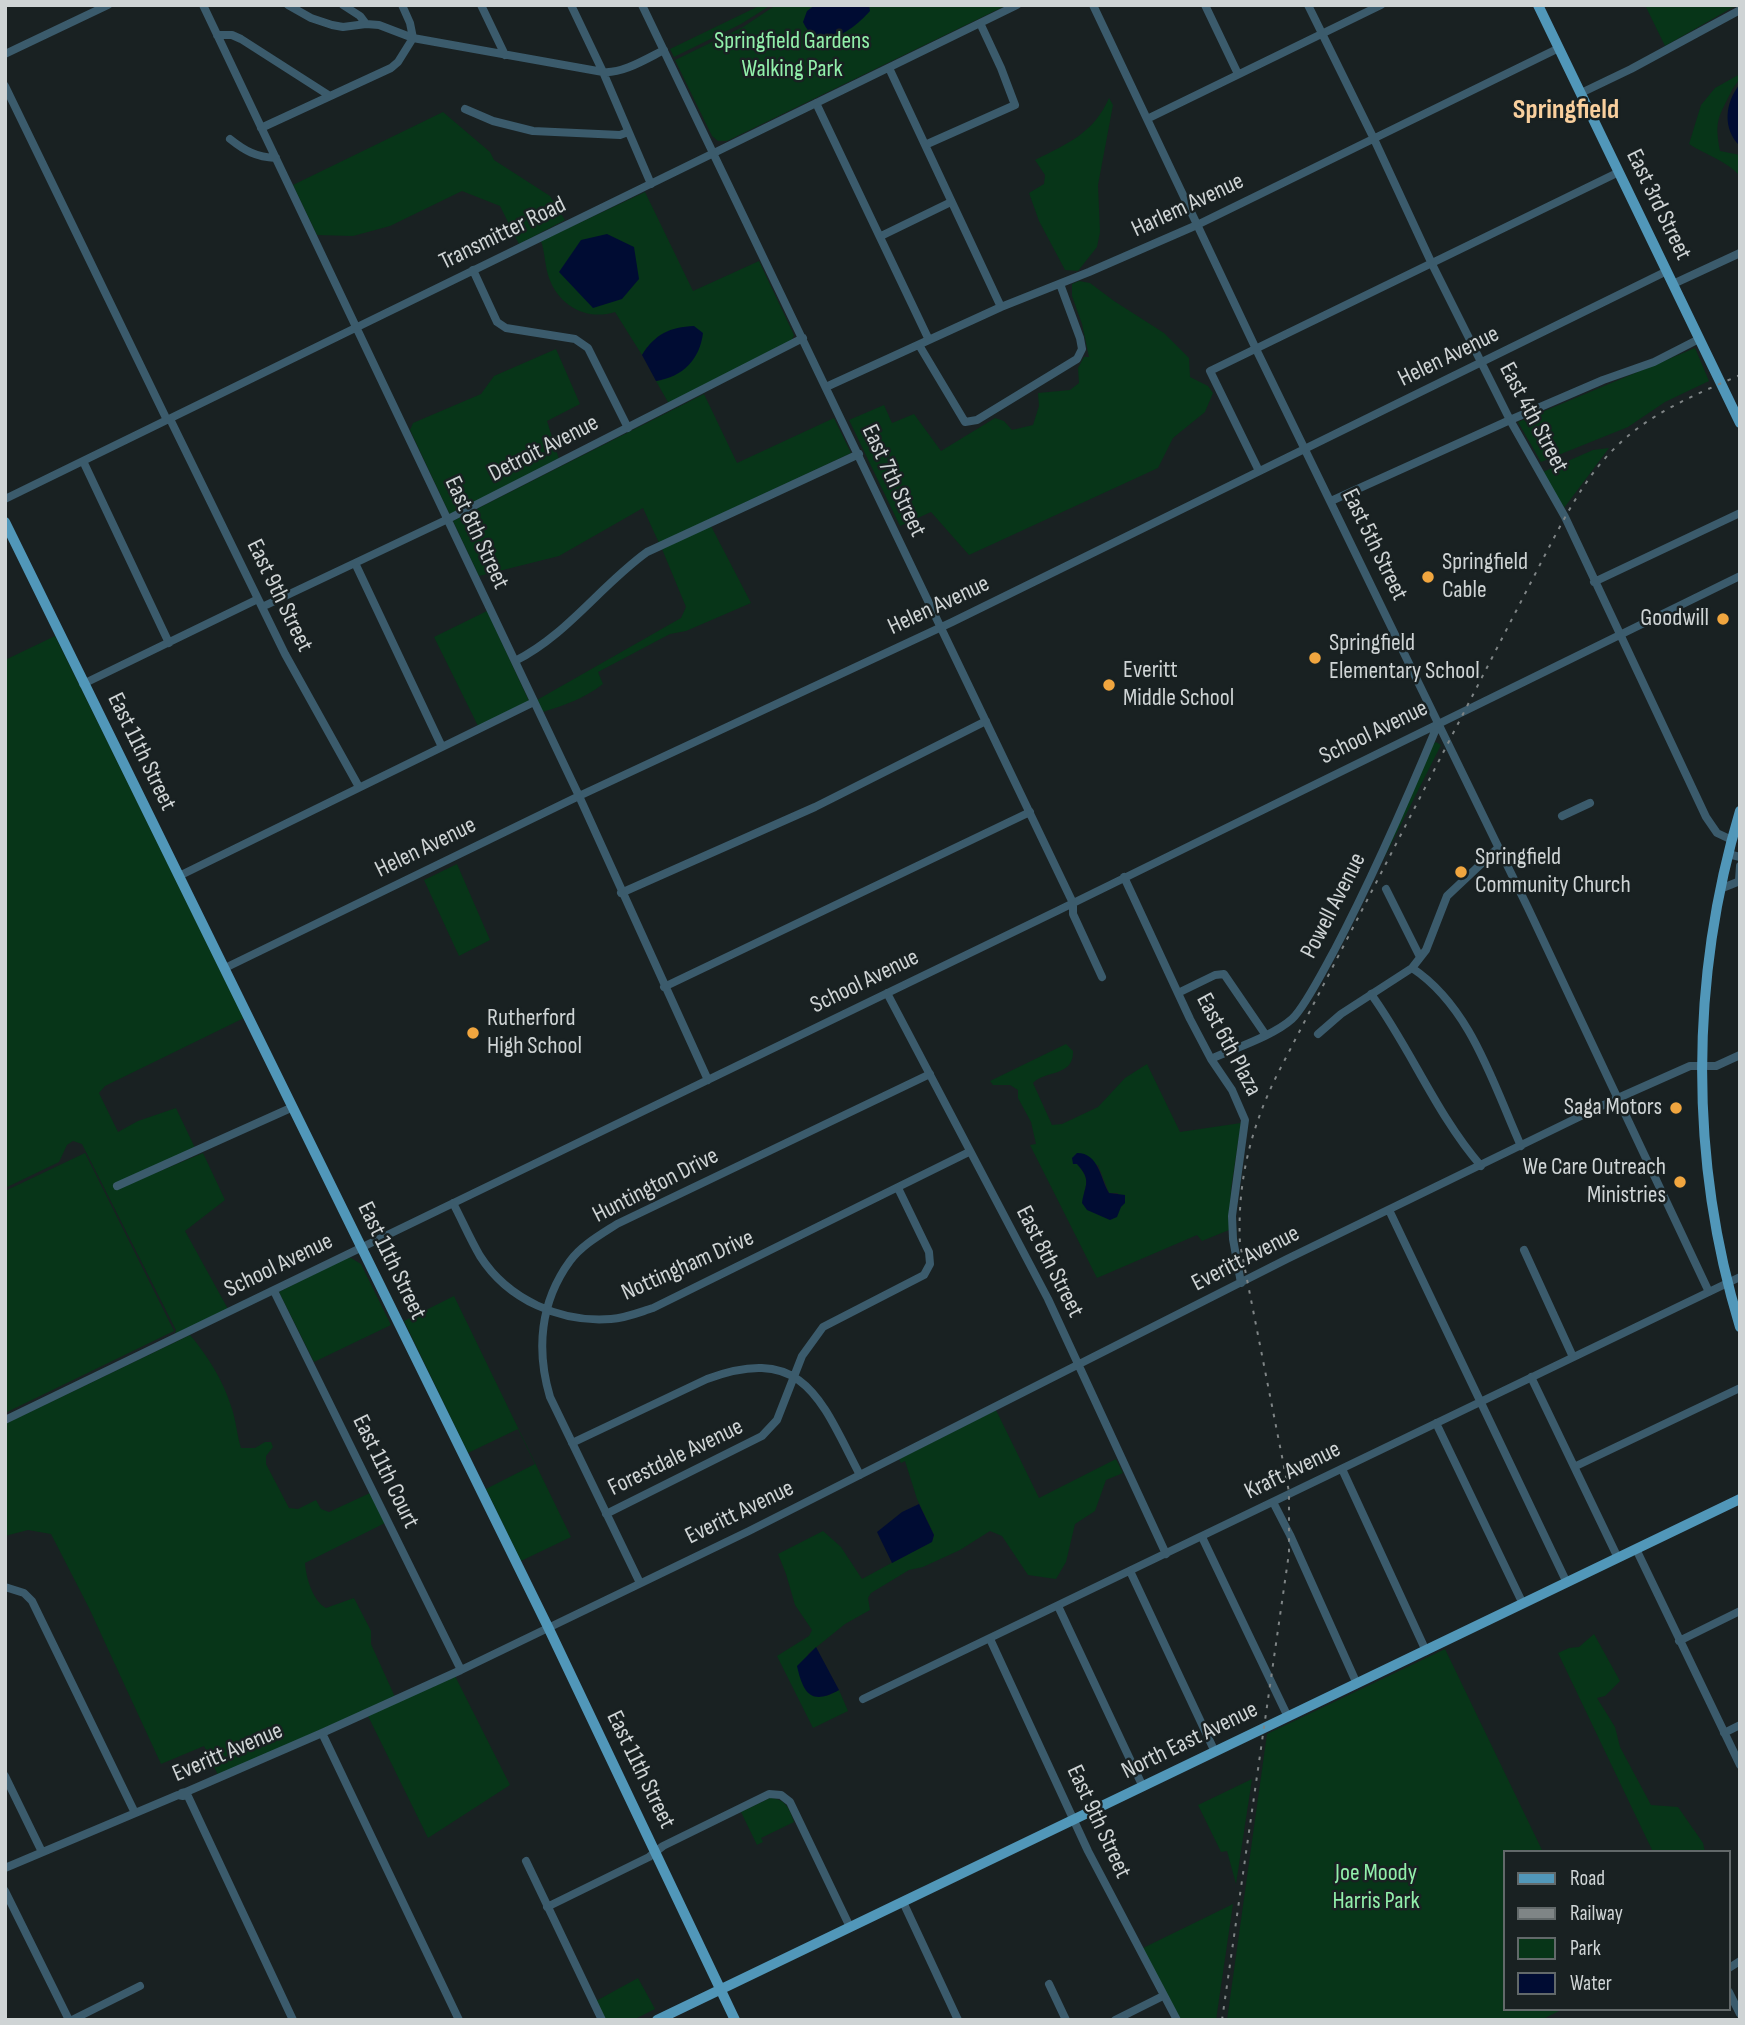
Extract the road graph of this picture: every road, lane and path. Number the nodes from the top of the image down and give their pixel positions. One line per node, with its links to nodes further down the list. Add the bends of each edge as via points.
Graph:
1 (108, 5): 15 (street)
2 (203, 5): 20 (street, East 8th Street)
3 (288, 5): 18 (street, via 332,25)
4 (343, 5): 18 (street)
5 (402, 5): 21 (street)
6 (481, 5): 25 (street)
7 (570, 5): 27 (street)
8 (1017, 5): 17 (street, Transmitter Road)
9 (1093, 5): 34 (street, East 5th Street)
10 (1205, 5): 28 (street)
11 (1308, 5): 19 (street, East 4th Street)
12 (1381, 5): 19 (street)
13 (1538, 5): 22 (main road, East 3rd Street)
14 (643, 6): 23 (street, East 7th Street)
15 (97, 8): 24 (street)
16 (1740, 10): 30 (street)
17 (980, 23): 26 (street, Transmitter Road); 39 (street, via 1015,105)
18 (366, 24): 21 (street)
19 (1321, 34): 28 (street); 38 (street, East 4th Street)
20 (217, 35): 31 (street, via 241,39); 35 (street, East 8th Street)
21 (413, 38): 25 (street); 31 (street, via 391,68)
22 (1559, 48): 30 (main road, East 3rd Street); 38 (street, Harlem Avenue)
23 (664, 50): 27 (street, via 611,73); 40 (street, East 7th Street)
24 (6, 51)
25 (505, 55): 27 (street)
26 (889, 68): 32 (street, Transmitter Road); 39 (street)
27 (603, 72): 36 (street)
28 (1238, 74): 34 (street)
29 (5, 86): 62 (street, East 9th Street)
30 (1581, 93): 42 (main road, East 3rd Street)
31 (330, 96): 35 (street)
32 (816, 103): 40 (street, Transmitter Road); 46 (street)
33 (465, 109): 36 (street, via 533,131)
34 (1147, 119): 45 (street, East 5th Street)
35 (261, 128): 41 (street, East 8th Street)
36 (628, 132): 43 (street)
37 (230, 139): 41 (street, via 260,158)
38 (1374, 139): 45 (street, Harlem Avenue); 48 (street, East 4th Street)
39 (925, 145): 44 (street)
40 (714, 153): 43 (street, Transmitter Road); 55 (street, East 7th Street)
41 (275, 158): 54 (street, East 8th Street)
42 (1619, 172): 48 (street); 50 (main road, East 3rd Street)
43 (651, 184): 49 (street, Transmitter Road)
44 (951, 202): 46 (street); 53 (street)
45 (1197, 225): 51 (street, Harlem Avenue); 59 (street, East 5th Street)
46 (881, 236): 57 (street)
47 (1740, 253): 52 (street)
48 (1432, 264): 59 (street); 60 (street, East 4th Street)
49 (473, 270): 54 (street, Transmitter Road); 65 (street, via 497,322 506,328 575,339 588,348)
50 (1667, 271): 52 (main road, East 3rd Street); 60 (street, Helen Avenue)
51 (1060, 284): 53 (street, Harlem Avenue); 58 (street, via 1080,338 1082,349 1077,359 977,420 965,422)
52 (1673, 284): 56 (main road, East 3rd Street)
53 (1001, 307): 57 (street, Harlem Avenue)
54 (357, 327): 62 (street, Transmitter Road); 73 (street, East 8th Street)
55 (803, 338): 61 (street, East 7th Street); 65 (street, Detroit Avenue)
56 (1699, 339): 63 (street, via 1654,362); 64 (main road, East 3rd Street)
57 (929, 340): 58 (street, Harlem Avenue)
58 (919, 345): 61 (street, Harlem Avenue)
59 (1256, 349): 66 (street, East 5th Street); 69 (street, via 1210,371)
60 (1482, 363): 63 (street, East 4th Street); 66 (street, Helen Avenue)
61 (826, 387): 67 (street, East 7th Street)
62 (169, 419): 68 (street, Transmitter Road); 78 (street, East 9th Street)
63 (1510, 419): 71 (street); 77 (street, East 4th Street, via 1565,517)
64 (1740, 423)
65 (628, 428): 73 (street, Detroit Avenue)
66 (1305, 448): 69 (street, Helen Avenue); 71 (street, East 5th Street)
67 (859, 454): 79 (street, East 7th Street); 82 (street, via 647,552 624,568 551,640)
68 (83, 461): 70 (street, Transmitter Road); 81 (street)
69 (1259, 471): 79 (street, Helen Avenue)
70 (5, 499)
71 (1331, 501): 86 (street, East 5th Street)
72 (1740, 513): 77 (street)
73 (448, 519): 75 (street, Detroit Avenue); 82 (street, East 8th Street)
74 (5, 522): 83 (main road, East 11th Street)
75 (355, 563): 78 (street, Detroit Avenue); 87 (street)
76 (1740, 576): 80 (street, School Avenue)
77 (1594, 582): 80 (street, East 4th Street)
78 (260, 603): 81 (street, Detroit Avenue); 88 (street, East 9th Street)
79 (941, 626): 85 (street, East 7th Street); 89 (street, Helen Avenue)
80 (1620, 634): 86 (street, School Avenue); 94 (street, East 4th Street, via 1706,817 1718,834)
81 (169, 643): 83 (street, Detroit Avenue)
82 (515, 661): 84 (street, East 8th Street)
83 (83, 684): 99 (main road, East 11th Street)
84 (534, 702): 87 (street); 89 (street, East 8th Street)
85 (986, 721): 92 (street, East 7th Street); 104 (street, via 803,812)
86 (1438, 724): 95 (street, East 5th Street); 100 (street, School Avenue); 114 (street, Powell Avenue, via 1397,822 1322,972 1293,1018)
87 (442, 747): 88 (street)
88 (359, 787): 99 (street)
89 (579, 796): 104 (street, East 8th Street); 107 (street, Helen Avenue)
90 (1590, 803): 93 (street)
91 (1740, 811): 94 (main road)
92 (1030, 812): 105 (street, East 7th Street); 110 (street)
93 (1562, 816)
94 (1731, 840): 96 (main road)
95 (1498, 848): 106 (street, via 1447,895); 121 (street, East 5th Street)
96 (1728, 854): 97 (street); 103 (main road)
97 (1740, 857)
98 (1740, 866): 101 (street)
99 (179, 876): 107 (main road, East 11th Street)
100 (1124, 877): 105 (street, School Avenue); 112 (street, East 6th Plaza)
101 (1740, 880): 103 (street)
102 (1386, 889): 106 (street)
103 (1720, 889): 118 (main road, via 1707,976)
104 (621, 893): 110 (street, East 8th Street)
105 (1073, 903): 109 (street, East 7th Street, via 1073,914); 111 (street, School Avenue)
106 (1420, 957): 108 (street)
107 (225, 968): 122 (main road, East 11th Street)
108 (1412, 968): 113 (street); 123 (street, via 1439,991 1461,1019)
109 (1102, 977)
110 (664, 987): 120 (street, East 8th Street)
111 (887, 993): 119 (street, East 8th Street); 120 (street, School Avenue)
112 (1178, 993): 114 (street, via 1224,974); 117 (street, East 6th Plaza)
113 (1371, 994): 115 (street); 125 (street, via 1452,1130)
114 (1265, 1034): 117 (street, Powell Avenue)
115 (1318, 1034)
116 (1740, 1055): 118 (street, Everitt Avenue, via 1716,1066)
117 (1211, 1059): 133 (street, East 6th Plaza, via 1232,1090 1245,1121 1232,1216)
118 (1702, 1066): 121 (street, Everitt Avenue, via 1690,1066); 134 (main road, via 1704,1137)
119 (930, 1074): 124 (street, East 8th Street); 137 (street, Huntington Drive, via 617,1224 570,1261)
120 (708, 1080): 128 (street, School Avenue)
121 (1618, 1098): 123 (street, Everitt Avenue); 136 (street, East 5th Street)
122 (293, 1107): 126 (street); 130 (main road, East 11th Street)
123 (1521, 1146): 125 (street, Everitt Avenue)
124 (970, 1152): 127 (street, Nottingham Drive); 140 (street, East 8th Street)
125 (1481, 1166): 129 (street, Everitt Avenue)
126 (117, 1186)
127 (898, 1188): 137 (street, Nottingham Drive, via 653,1308 613,1319 564,1316); 141 (street, Forestdale Avenue, via 929,1252 930,1264 924,1275 823,1327 802,1356)
128 (453, 1203): 130 (street, School Avenue); 137 (street, Nottingham Drive, via 491,1270 515,1293)
129 (1390, 1210): 133 (street, Everitt Avenue); 144 (street)
130 (360, 1248): 135 (street, School Avenue); 165 (main road, East 11th Street)
131 (1524, 1250): 139 (street)
132 (1740, 1277): 134 (street, Kraft Avenue)
133 (1241, 1283): 140 (street, Everitt Avenue)
134 (1728, 1283): 136 (street, Kraft Avenue); 138 (main road)
135 (274, 1291): 145 (street, School Avenue); 169 (street, East 11th Court)
136 (1709, 1292): 139 (street, Kraft Avenue)
137 (546, 1310): 147 (street, Huntington Drive, via 541,1335 543,1374)
138 (1740, 1327)
139 (1573, 1357): 142 (street, Kraft Avenue)
140 (1079, 1365): 150 (street, Everitt Avenue); 156 (street, East 8th Street)
141 (794, 1377): 147 (street, via 776,1369 729,1371); 150 (street, via 821,1402); 153 (street, Forestdale Avenue, via 777,1420 762,1436)
142 (1531, 1377): 144 (street, Kraft Avenue); 148 (street)
143 (1740, 1388): 148 (street)
144 (1481, 1401): 146 (street, Kraft Avenue); 160 (street)
145 (5, 1420)
146 (1436, 1423): 149 (street, Kraft Avenue); 162 (street)
147 (572, 1443): 153 (street, Huntington Drive)
148 (1576, 1466): 157 (street)
149 (1342, 1468): 152 (street, Kraft Avenue); 168 (street)
150 (860, 1475): 159 (street, Everitt Avenue)
151 (1740, 1499): 155 (main road, North East Avenue)
152 (1273, 1502): 154 (street, Kraft Avenue); 170 (street)
153 (606, 1514): 159 (street, Huntington Drive)
154 (1202, 1537): 156 (street, Kraft Avenue); 172 (street)
155 (1636, 1549): 157 (main road, North East Avenue); 167 (street)
156 (1166, 1554): 158 (street, Kraft Avenue)
157 (1618, 1558): 160 (main road, North East Avenue)
158 (1130, 1571): 163 (street, Kraft Avenue); 176 (street)
159 (640, 1583): 165 (street, Everitt Avenue)
160 (1567, 1583): 162 (main road, North East Avenue)
161 (5, 1587): 181 (street, via 32,1601)
162 (1523, 1604): 168 (main road, North East Avenue)
163 (1058, 1606): 166 (street, Kraft Avenue); 179 (street)
164 (1740, 1611): 167 (street)
165 (548, 1627): 169 (street, Everitt Avenue); 183 (main road, East 11th Street)
166 (990, 1639): 171 (street, Kraft Avenue); 182 (street, East 9th Street)
167 (1679, 1641): 174 (street)
168 (1426, 1651): 170 (main road, North East Avenue)
169 (461, 1670): 175 (street, Everitt Avenue)
170 (1357, 1684): 172 (main road, North East Avenue)
171 (863, 1699)
172 (1288, 1717): 176 (main road, North East Avenue)
173 (1740, 1725): 174 (street)
174 (1724, 1733): 177 (street)
175 (322, 1734): 180 (street, Everitt Avenue); 199 (street)
176 (1215, 1752): 179 (main road, North East Avenue)
177 (1740, 1765)
178 (5, 1776): 184 (street)
179 (1143, 1787): 182 (main road, North East Avenue)
180 (182, 1793): 181 (street, Everitt Avenue); 198 (street)
181 (135, 1813): 184 (street, Everitt Avenue)
182 (1074, 1819): 188 (main road, North East Avenue); 194 (street, East 9th Street)
183 (656, 1851): 189 (street); 190 (street, via 769,1794 781,1795 790,1802); 193 (main road, East 11th Street)
184 (42, 1853): 186 (street, Everitt Avenue)
185 (526, 1861): 189 (street)
186 (5, 1868)
187 (5, 1891): 197 (street)
188 (903, 1902): 190 (main road, North East Avenue); 203 (street)
189 (547, 1907): 200 (street)
190 (850, 1927): 193 (main road, North East Avenue)
191 (1049, 1984): 204 (street)
192 (140, 1986): 197 (street)
193 (720, 1990): 201 (main road, North East Avenue); 202 (main road, East 11th Street)
194 (1163, 1996): 205 (street); 206 (street, East 9th Street)
195 (1731, 1996): 196 (street)
196 (1740, 2014)
197 (70, 2020)
198 (293, 2020)
199 (459, 2020)
200 (602, 2020)
201 (657, 2020)
202 (735, 2020)
203 (958, 2020)
204 (1066, 2020)
205 (1115, 2020)
206 (1177, 2020)

